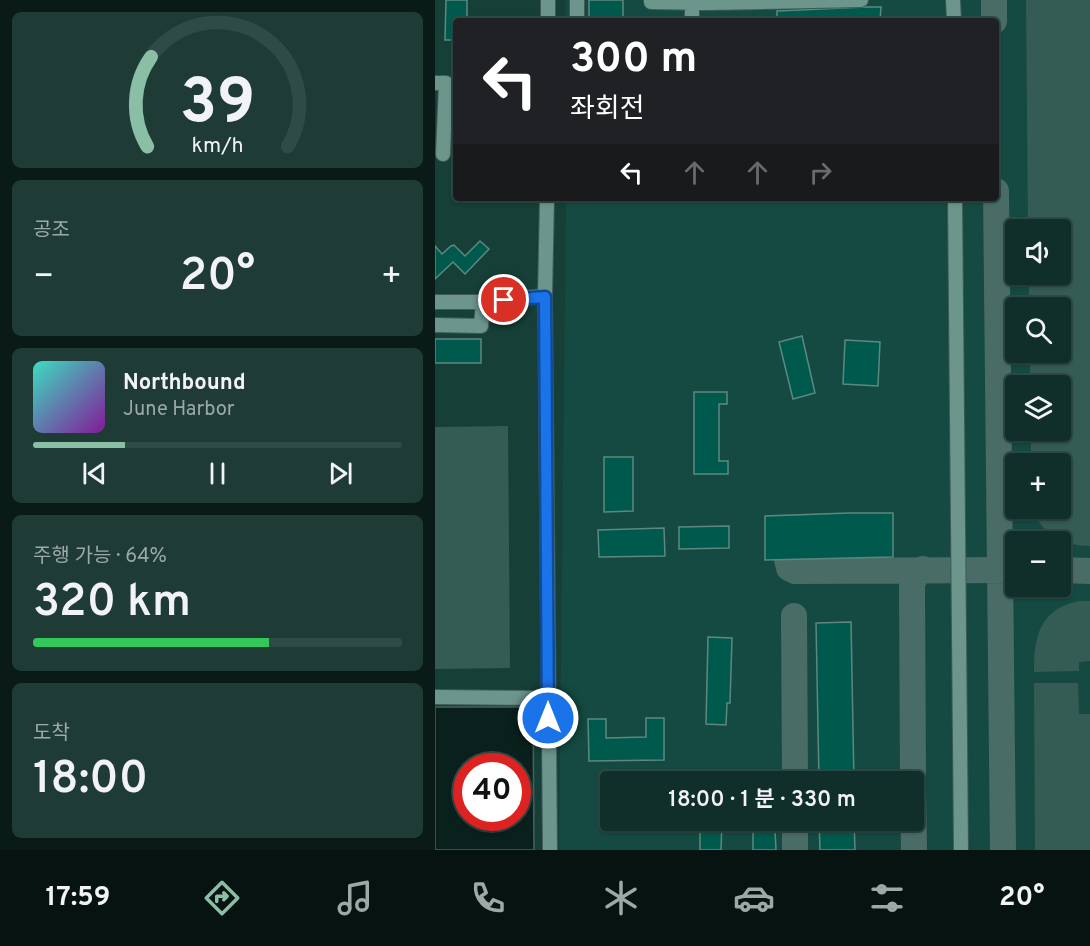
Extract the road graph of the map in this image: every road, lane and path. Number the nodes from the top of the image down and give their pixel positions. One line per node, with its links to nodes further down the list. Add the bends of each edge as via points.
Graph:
1 (548, 0): 7 (street)
2 (577, 0): 8 (street)
3 (651, 0): 6 (street)
4 (861, 0): 6 (street)
5 (953, 0): 10 (street)
6 (685, 2): 9 (street)
7 (548, 18)
8 (577, 18)
9 (691, 18)
10 (954, 18)
11 (435, 82): 12 (street, via 446,83)
12 (445, 154)
13 (547, 201): 15 (street)
14 (955, 201): 22 (street)
15 (545, 297): 17 (street); 20 (street)
16 (435, 302): 17 (street)
17 (483, 302): 18 (street, via 481,326)
18 (435, 325)
19 (435, 697): 20 (street)
20 (548, 698): 21 (street)
21 (550, 850)
22 (961, 850)

